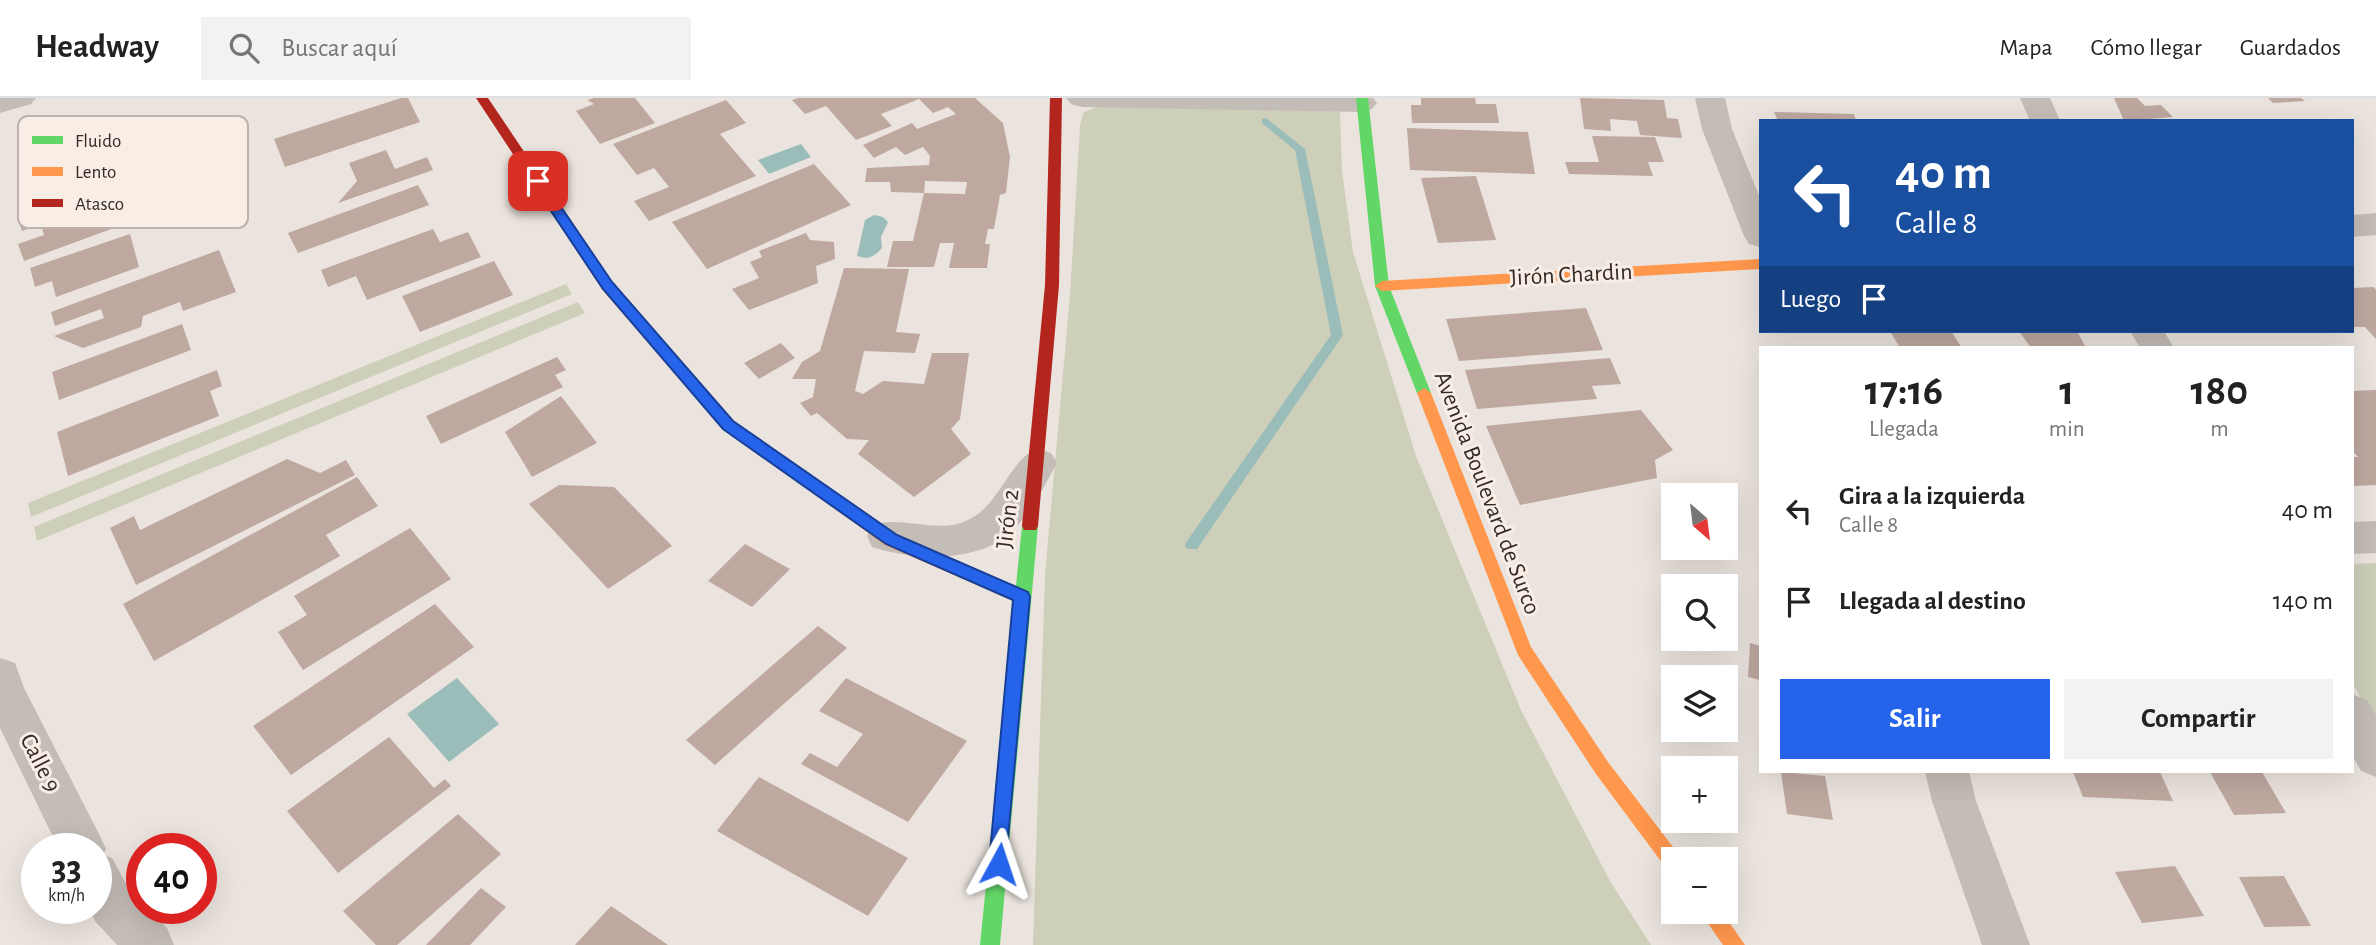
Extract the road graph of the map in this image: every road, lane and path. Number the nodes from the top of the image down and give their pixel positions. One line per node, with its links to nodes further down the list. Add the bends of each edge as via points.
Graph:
1 (21, 98): 8 (street)
2 (482, 98): 16 (street, via 607,286 728,425)
3 (1056, 98): 15 (street, Jirón 2, via 1058,189)
4 (1081, 98): 7 (street)
5 (1710, 98): 12 (street, via 1717,129)
6 (2035, 98): 9 (street)
7 (1362, 101): 14 (street, Avenida Boulevard de Surco)
8 (0, 104)
9 (2044, 119)
10 (2376, 224): 11 (street)
11 (2354, 226)
12 (1759, 234)
13 (1759, 264): 14 (street, Jirón Chardin)
14 (1382, 286): 25 (street, Avenida Boulevard de Surco, via 1524,650 1602,768)
15 (1039, 461): 16 (street, via 1004,516 977,535 946,542); 19 (street, Jirón 2)
16 (886, 536): 19 (street)
17 (2376, 537): 18 (street)
18 (2354, 538)
19 (1022, 597): 29 (street, Jirón 2)
20 (0, 676): 24 (street, Calle 9)
21 (2354, 717): 22 (street)
22 (2376, 757)
23 (1947, 773): 31 (street)
24 (75, 833)
25 (1662, 847)
26 (112, 905): 28 (street)
27 (1719, 924): 30 (street)
28 (150, 945)
29 (990, 945)
30 (1735, 945)
31 (2006, 945)

